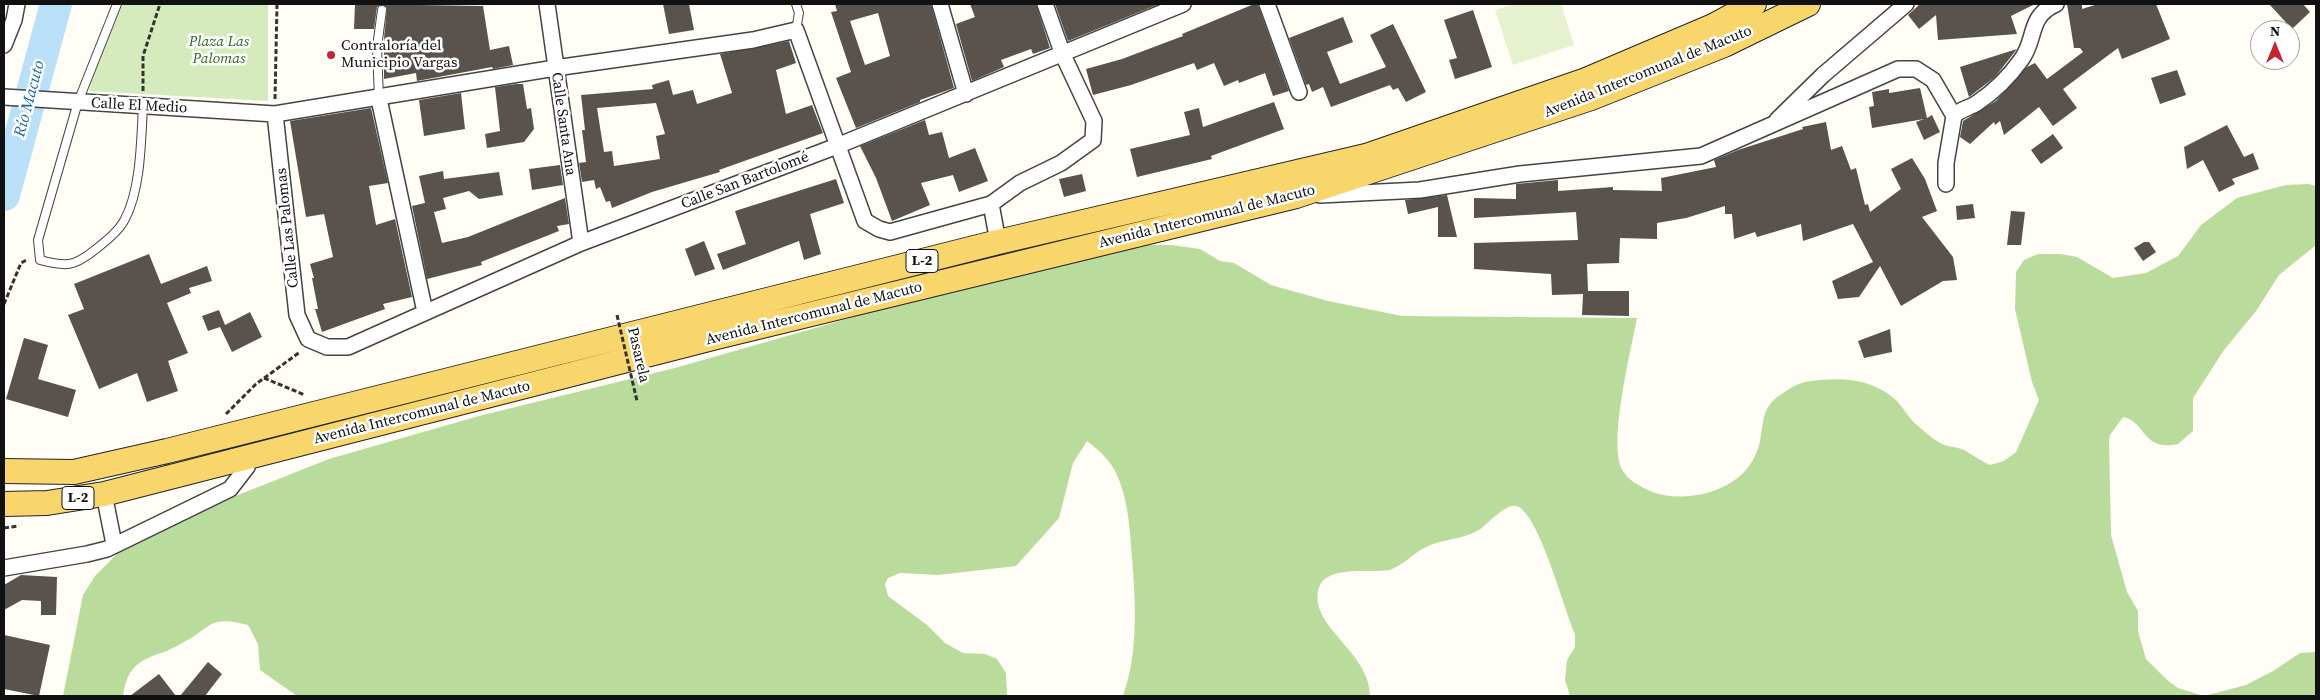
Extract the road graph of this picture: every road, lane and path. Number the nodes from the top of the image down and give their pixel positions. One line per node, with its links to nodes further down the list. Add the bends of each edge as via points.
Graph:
1 (17, 4): 17 (street)
2 (117, 4): 24 (lane)
3 (160, 4): 25 (path, via 143,56)
4 (276, 4): 26 (path)
5 (547, 4): 19 (street, Calle Santa Ana)
6 (796, 4): 16 (lane, via 799,13)
7 (940, 4): 21 (street)
8 (1045, 4): 18 (street)
9 (1183, 4): 18 (street, Calle San Bartolomé)
10 (1267, 4): 20 (street)
11 (1754, 4): 33 (main road, Avenida Intercomunal de Macuto / L-2, via 1713,26 1586,80 1366,156)
12 (1808, 4): 31 (main road, Avenida Intercomunal de Macuto / L-2, via 1724,45 1591,98)
13 (1906, 4): 28 (street, via 1823,74)
14 (2056, 4): 27 (street, via 2041,13 2034,25 2029,48 2010,75 1976,104)
15 (382, 10): 23 (lane, via 377,47)
16 (796, 30): 19 (street, Calle El Medio, via 753,40); 29 (street)
17 (4, 45)
18 (1063, 55): 21 (street, Calle San Bartolomé); 32 (street, via 1094,120 1093,140)
19 (555, 68): 23 (street, Calle El Medio); 34 (street, Calle Santa Ana)
20 (1299, 92)
21 (966, 94): 29 (street, Calle San Bartolomé)
22 (4, 97): 24 (street, Calle El Medio)
23 (379, 99): 26 (street, Calle El Medio); 37 (street)
24 (71, 102): 25 (street, Calle El Medio); 35 (lane, via 38,240)
25 (143, 106): 26 (street, Calle El Medio); 35 (lane, via 138,175 125,219 109,239 86,258 63,266 40,260)
26 (275, 114): 39 (street, Calle Las Palomas, via 297,315)
27 (1954, 116): 28 (street, via 1933,80 1916,68 1898,69); 30 (street)
28 (1771, 126): 31 (street, via 1701,156 1520,174 1420,190)
29 (837, 146): 32 (street, via 865,221 879,229 890,232); 34 (street, Calle San Bartolomé)
30 (1946, 184)
31 (1296, 196): 42 (main road, Avenida Intercomunal de Macuto / L-2, via 718,337)
32 (991, 204): 33 (street)
33 (998, 242): 43 (main road, Avenida Intercomunal de Macuto / L-2, via 167,451 74,472)
34 (581, 243): 37 (street, Calle San Bartolomé)
35 (39, 250): 36 (path, via 21,263)
36 (4, 304)
37 (425, 312): 39 (street, Calle San Bartolomé, via 348,347 327,347)
38 (617, 315): 40 (path, Pasarela, bridge)
39 (311, 340): 41 (path, via 256,384)
40 (637, 401)
41 (224, 416)
42 (250, 457): 44 (main road, Avenida Intercomunal de Macuto / L-2); 48 (street, via 247,467 230,489)
43 (4, 471)
44 (104, 494): 45 (main road, Avenida Intercomunal de Macuto / L-2, via 47,503); 48 (street)
45 (4, 504)
46 (22, 526): 47 (path)
47 (4, 528)
48 (114, 544): 49 (street, via 87,554)
49 (4, 568)

